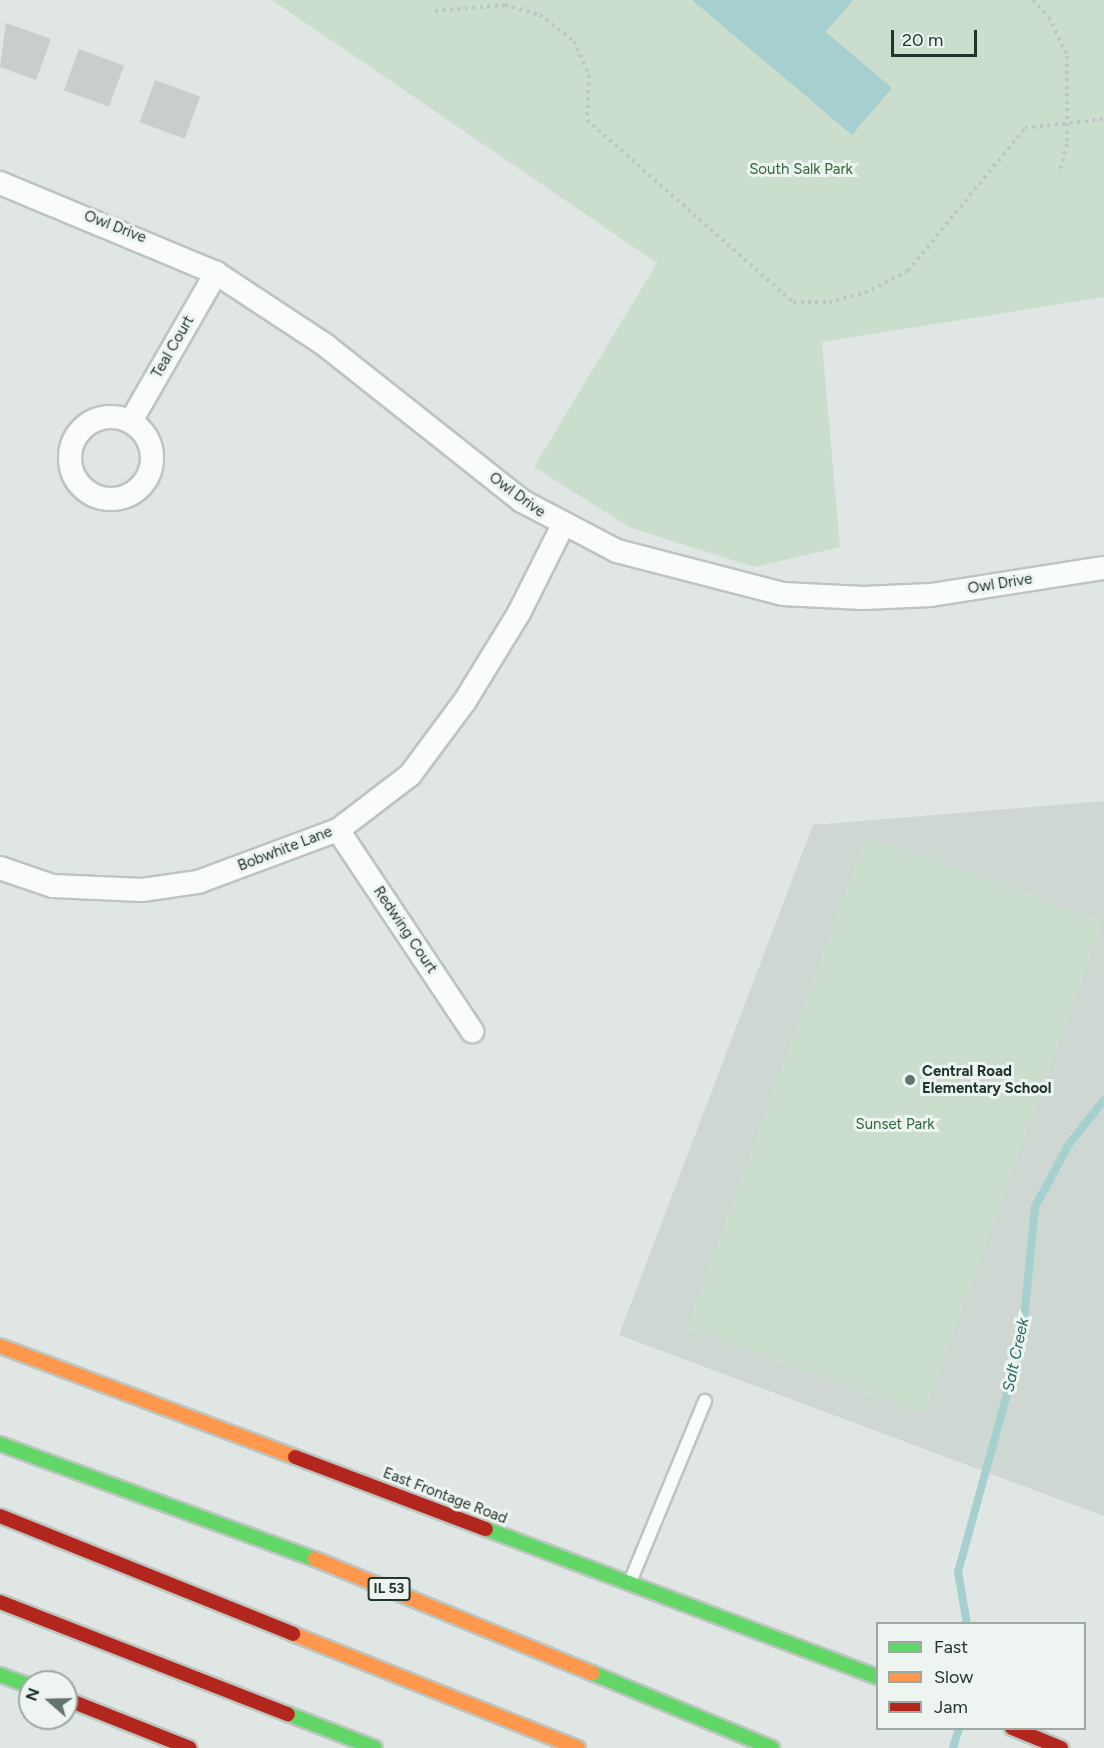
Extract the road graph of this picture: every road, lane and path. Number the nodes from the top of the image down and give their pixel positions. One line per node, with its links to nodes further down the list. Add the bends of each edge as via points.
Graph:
1 (1033, 0): 4 (path, via 1049,17 1067,56)
2 (435, 11): 4 (path, via 505,5 540,15 574,41 589,75 587,120 794,302 829,302 865,293 908,271 1025,128)
3 (1104, 119): 4 (path)
4 (1067, 125): 5 (path)
5 (1060, 170)
6 (0, 183): 7 (street, Owl Drive)
7 (216, 273): 8 (street, Teal Court); 9 (street, Owl Drive, via 316,338)
8 (131, 421)
9 (562, 527): 10 (street, Owl Drive, via 617,551 783,594 931,595); 11 (street, Bobwhite Lane, via 519,613 458,710 410,774)
10 (1104, 568)
11 (338, 830): 12 (street, Bobwhite Lane, via 198,882 142,890 53,886); 13 (street, Redwing Court)
12 (0, 868)
13 (472, 1031)
14 (0, 1346): 18 (main road, East Frontage Road)
15 (705, 1401): 18 (lane)
16 (0, 1444): 28 (main road, IL 53, via 236,1526)
17 (0, 1516): 27 (main road)
18 (629, 1583): 21 (main road, East Frontage Road)
19 (0, 1602): 26 (main road)
20 (0, 1675): 22 (main road)
21 (876, 1676)
22 (18, 1682)
23 (78, 1704): 25 (main road)
24 (1017, 1730): 29 (main road)
25 (190, 1748)
26 (375, 1748)
27 (578, 1748)
28 (772, 1748)
29 (1061, 1748)

